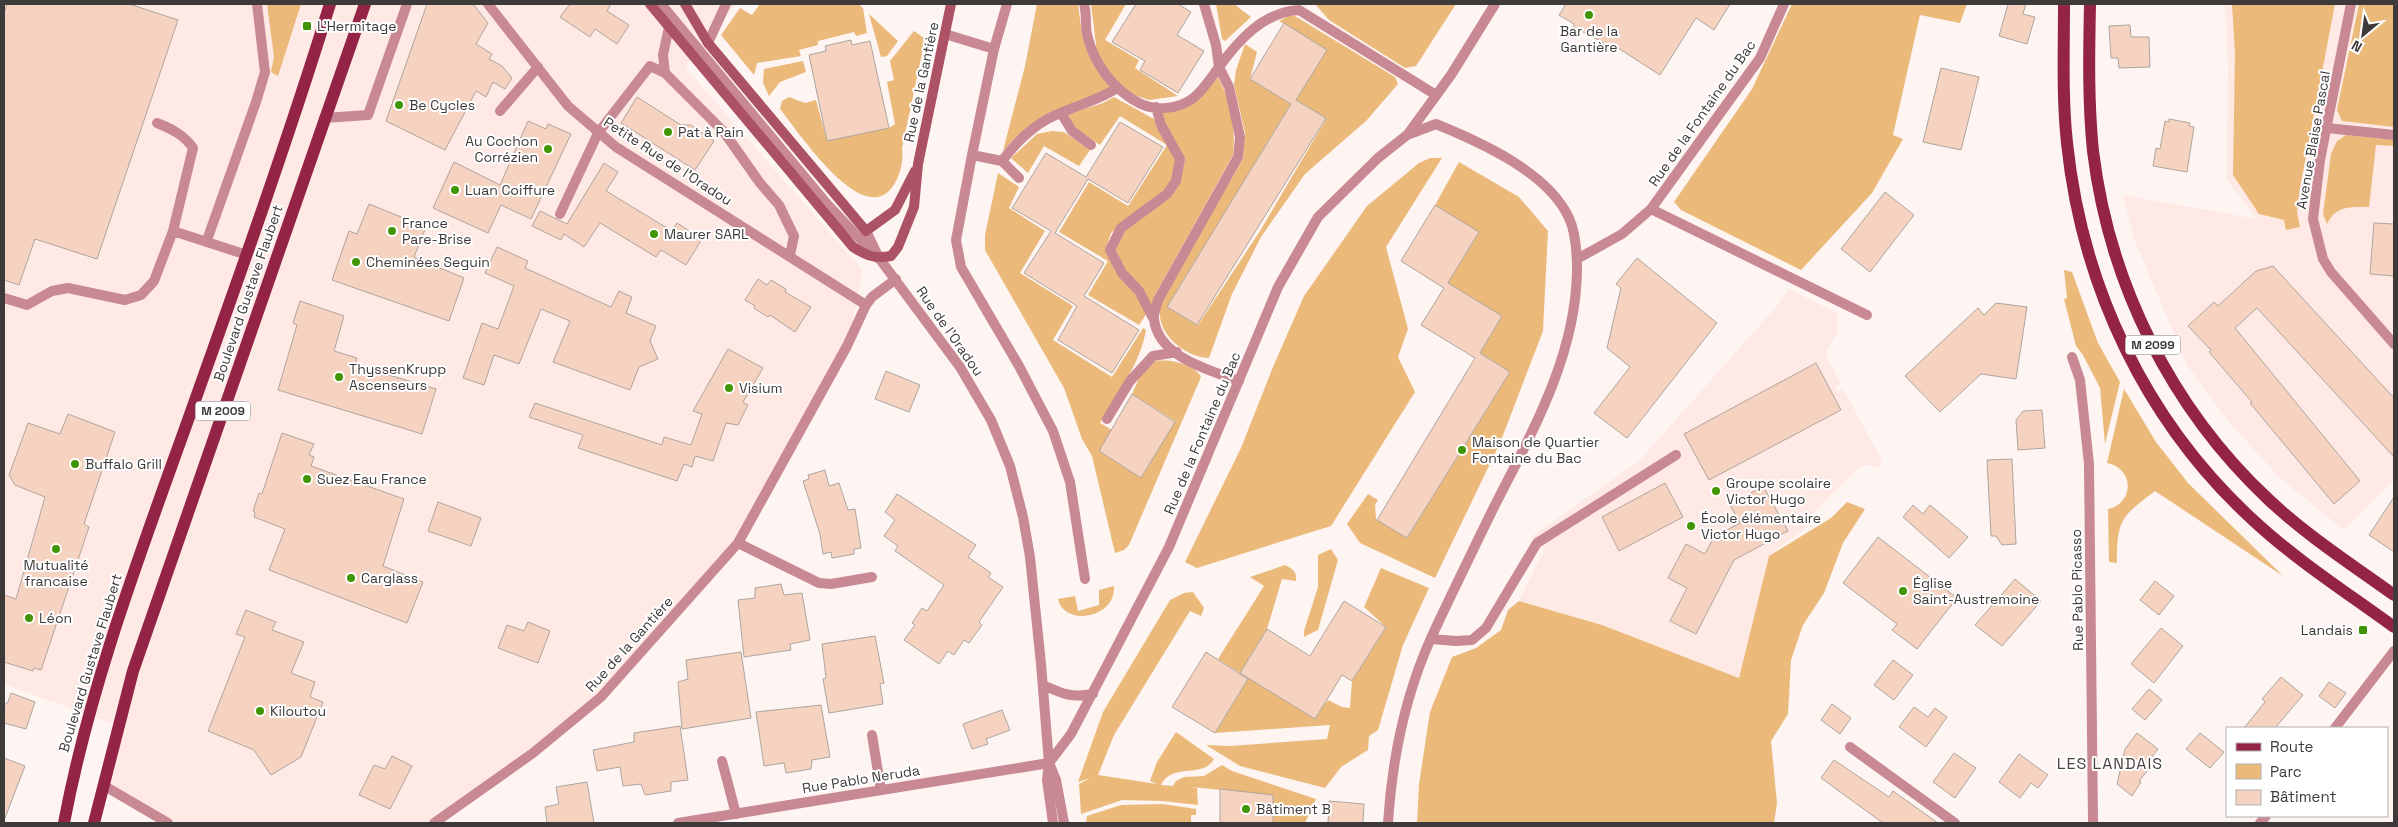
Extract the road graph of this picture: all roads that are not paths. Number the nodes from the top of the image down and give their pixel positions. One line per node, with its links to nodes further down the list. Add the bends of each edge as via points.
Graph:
1 (257, 4): 47 (street, via 265,72)
2 (330, 4): 48 (main road, Boulevard Gustave Flaubert / M 2009)
3 (365, 4): 32 (main road, Boulevard Gustave Flaubert / M 2009)
4 (407, 4): 32 (street, via 368,116)
5 (488, 4): 24 (street, Petite Rue de l'Oradou)
6 (650, 4): 20 (main road, Rue de l'Oradou)
7 (661, 4): 50 (street, via 827,204)
8 (685, 4): 22 (main road)
9 (726, 4): 22 (street)
10 (951, 4): 21 (main road, Rue de la Gantière)
11 (1007, 4): 23 (street)
12 (1084, 4): 27 (street, via 1087,34 1095,55)
13 (1204, 4): 25 (street)
14 (1495, 4): 28 (street, Rue de la Fontaine du Bac)
15 (1784, 4): 43 (street, Rue de la Fontaine du Bac, via 1760,58)
16 (2064, 4): 67 (main road, M 2099, via 2064,102 2073,188 2089,256 2133,365 2175,432 2225,492 2282,545)
17 (2090, 4): 66 (main road, M 2099, via 2090,113 2100,191 2120,268 2150,341 2191,409 2240,471 2298,525)
18 (2351, 4): 34 (street, Avenue Blaise Pascal)
19 (1300, 7): 25 (street, via 1269,18 1243,37); 28 (street)
20 (669, 27): 26 (street, via 663,56); 50 (main road, Rue de l'Oradou, via 853,247 868,257)
21 (945, 34): 23 (street); 41 (main road, Rue de la Gantière)
22 (708, 43): 46 (main road)
23 (994, 49): 39 (street)
24 (538, 67): 30 (street); 35 (street, Petite Rue de l'Oradou, via 568,106)
25 (1219, 67): 29 (street, via 1192,99 1170,108); 56 (street, via 1229,86 1240,136 1238,157 1158,300)
26 (665, 73): 35 (street, via 650,66); 49 (street, via 724,132 779,205 794,236)
27 (1117, 88): 29 (street, via 1128,98); 31 (street, via 1102,98)
28 (1436, 95): 36 (street, Rue de la Fontaine du Bac)
29 (1156, 107): 56 (street, via 1160,125 1180,160 1176,181 1167,194 1120,228 1110,250 1122,273 1139,291)
30 (500, 110)
31 (1061, 114): 38 (street, via 1072,131); 40 (street, via 1034,127)
32 (324, 118): 77 (main road, Boulevard Gustave Flaubert / M 2009, via 133,671)
33 (158, 123): 45 (street, via 174,130 194,148)
34 (2327, 128): 37 (street); 57 (street, Avenue Blaise Pascal, via 2313,218 2318,245 2331,272)
35 (598, 133): 44 (street); 49 (street, Petite Rue de l'Oradou)
36 (1407, 134): 51 (street, Rue de la Fontaine du Bac, via 1436,124 1474,140 1543,183 1568,216); 60 (street, Rue de la Fontaine du Bac, via 1318,217 1278,287)
37 (2394, 134)
38 (1091, 145)
39 (972, 154): 40 (street); 65 (street, via 956,240 961,267 1054,431 1070,482)
40 (1002, 161): 42 (street)
41 (918, 166): 46 (main road, Rue de la Gantière, via 895,210); 50 (main road, Rue de la Gantière, via 914,207 898,247 891,256)
42 (1019, 178)
43 (1651, 210): 51 (street, Rue de la Fontaine du Bac, via 1622,234); 55 (street)
44 (560, 214)
45 (173, 231): 47 (street); 53 (street, via 154,281 141,295 125,300 68,288 52,291 27,305)
46 (866, 231): 50 (street)
47 (207, 240): 48 (street)
48 (248, 255): 80 (main road, Boulevard Gustave Flaubert / M 2009, via 148,531 93,697)
49 (790, 255): 54 (street, Petite Rue de l'Oradou)
50 (879, 258): 52 (street, Rue de l'Oradou)
51 (1577, 260): 68 (street, Rue de la Fontaine du Bac, via 1577,291 1571,331 1552,385)
52 (896, 279): 54 (street); 70 (street, Rue de l'Oradou, via 960,367 992,420 1010,466 1028,549)
53 (4, 298)
54 (866, 305): 63 (street, Rue de la Gantière, via 847,346)
55 (1867, 315)
56 (1153, 318): 58 (street, via 1163,342)
57 (2394, 344)
58 (1177, 352): 60 (street, via 1195,364); 61 (street, via 1153,356 1130,381)
59 (2072, 357): 89 (street, Rue Pablo Picasso, via 2080,380 2089,464)
60 (1239, 381): 71 (street, Rue de la Fontaine du Bac, via 1169,546)
61 (1107, 418)
62 (1676, 455): 68 (street, via 1537,543 1486,628 1472,640)
63 (738, 544): 64 (street, via 819,584); 83 (street, Rue de la Gantière, via 600,697 533,752)
64 (872, 577)
65 (1085, 579)
66 (2394, 595)
67 (2394, 626)
68 (1431, 639): 87 (street, Rue de la Fontaine du Bac, via 1412,688 1398,745)
69 (2394, 651): 72 (street)
70 (1043, 685): 71 (street, via 1076,697); 76 (street, Rue de l'Oradou)
71 (1093, 694): 76 (street, Rue de la Fontaine du Bac, via 1071,734)
72 (2337, 727)
73 (872, 735): 78 (street)
74 (1850, 747): 88 (street)
75 (722, 761): 79 (street)
76 (1049, 763): 78 (street, Rue Pablo Neruda); 85 (street, Rue de l'Oradou, via 1046,780); 86 (street, Rue de l'Oradou, via 1056,780)
77 (102, 785): 81 (main road, Boulevard Gustave Flaubert / M 2009); 82 (street)
78 (881, 790): 79 (street, Rue Pablo Neruda)
79 (736, 814): 84 (street, Rue Pablo Neruda)
80 (64, 823)
81 (94, 823)
82 (168, 823)
83 (434, 823)
84 (678, 823)
85 (1053, 823)
86 (1064, 823)
87 (1388, 823)
88 (1955, 823)
89 (2093, 823)

